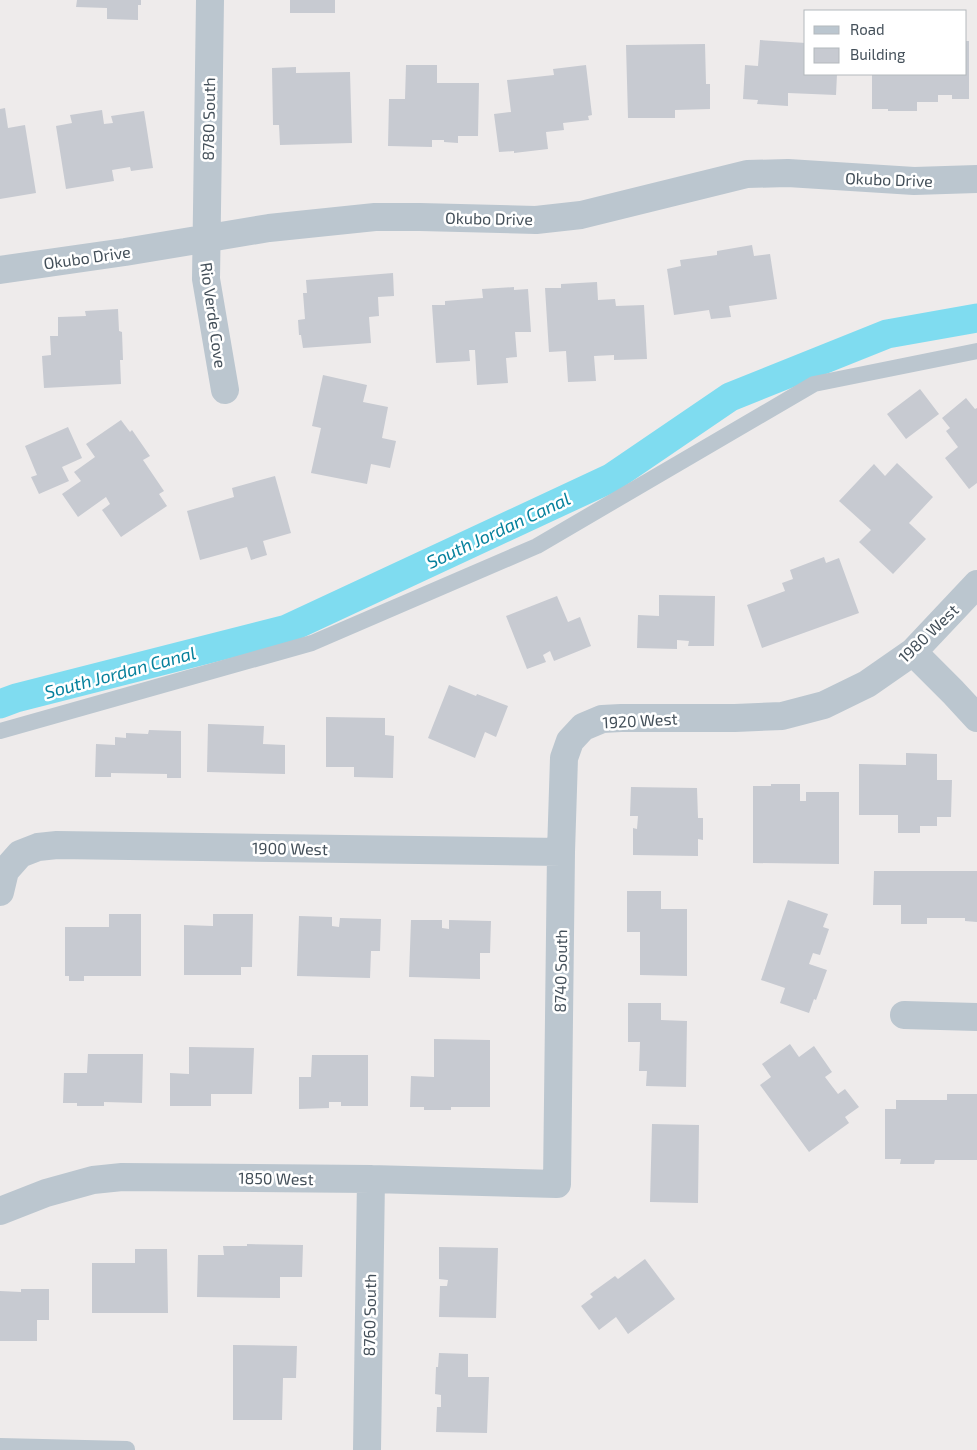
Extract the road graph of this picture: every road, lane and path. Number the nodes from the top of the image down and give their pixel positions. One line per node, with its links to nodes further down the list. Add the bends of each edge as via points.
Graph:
1 (210, 0): 3 (street, 8780 South)
2 (977, 180): 3 (street, Okubo Drive, via 914,181 788,173 747,174 572,216 536,220 375,217 269,228)
3 (206, 239): 4 (street, Okubo Drive); 6 (street, Rio Verde Cove, via 206,279)
4 (0, 270)
5 (977, 351): 11 (lane, via 814,384 537,546 312,643)
6 (225, 390)
7 (977, 584): 8 (street, 1980 West)
8 (913, 652): 9 (street, 1980 West, via 868,684 824,705 782,716); 10 (street)
9 (735, 718): 12 (street, 1920 West, via 602,719 583,727 570,741)
10 (977, 718)
11 (0, 731)
12 (564, 758): 13 (street, 8740 South)
13 (561, 852): 14 (street, 1900 West, via 57,845 38,847 20,854 5,871); 18 (street, 8740 South)
14 (0, 892)
15 (904, 1015): 16 (street)
16 (977, 1017)
17 (371, 1179): 18 (street, 1850 West); 19 (street, 1850 West, via 122,1176 46,1193); 22 (street, 8760 South)
18 (557, 1184)
19 (0, 1211)
20 (0, 1446): 21 (lane)
21 (127, 1450)
22 (367, 1450)

